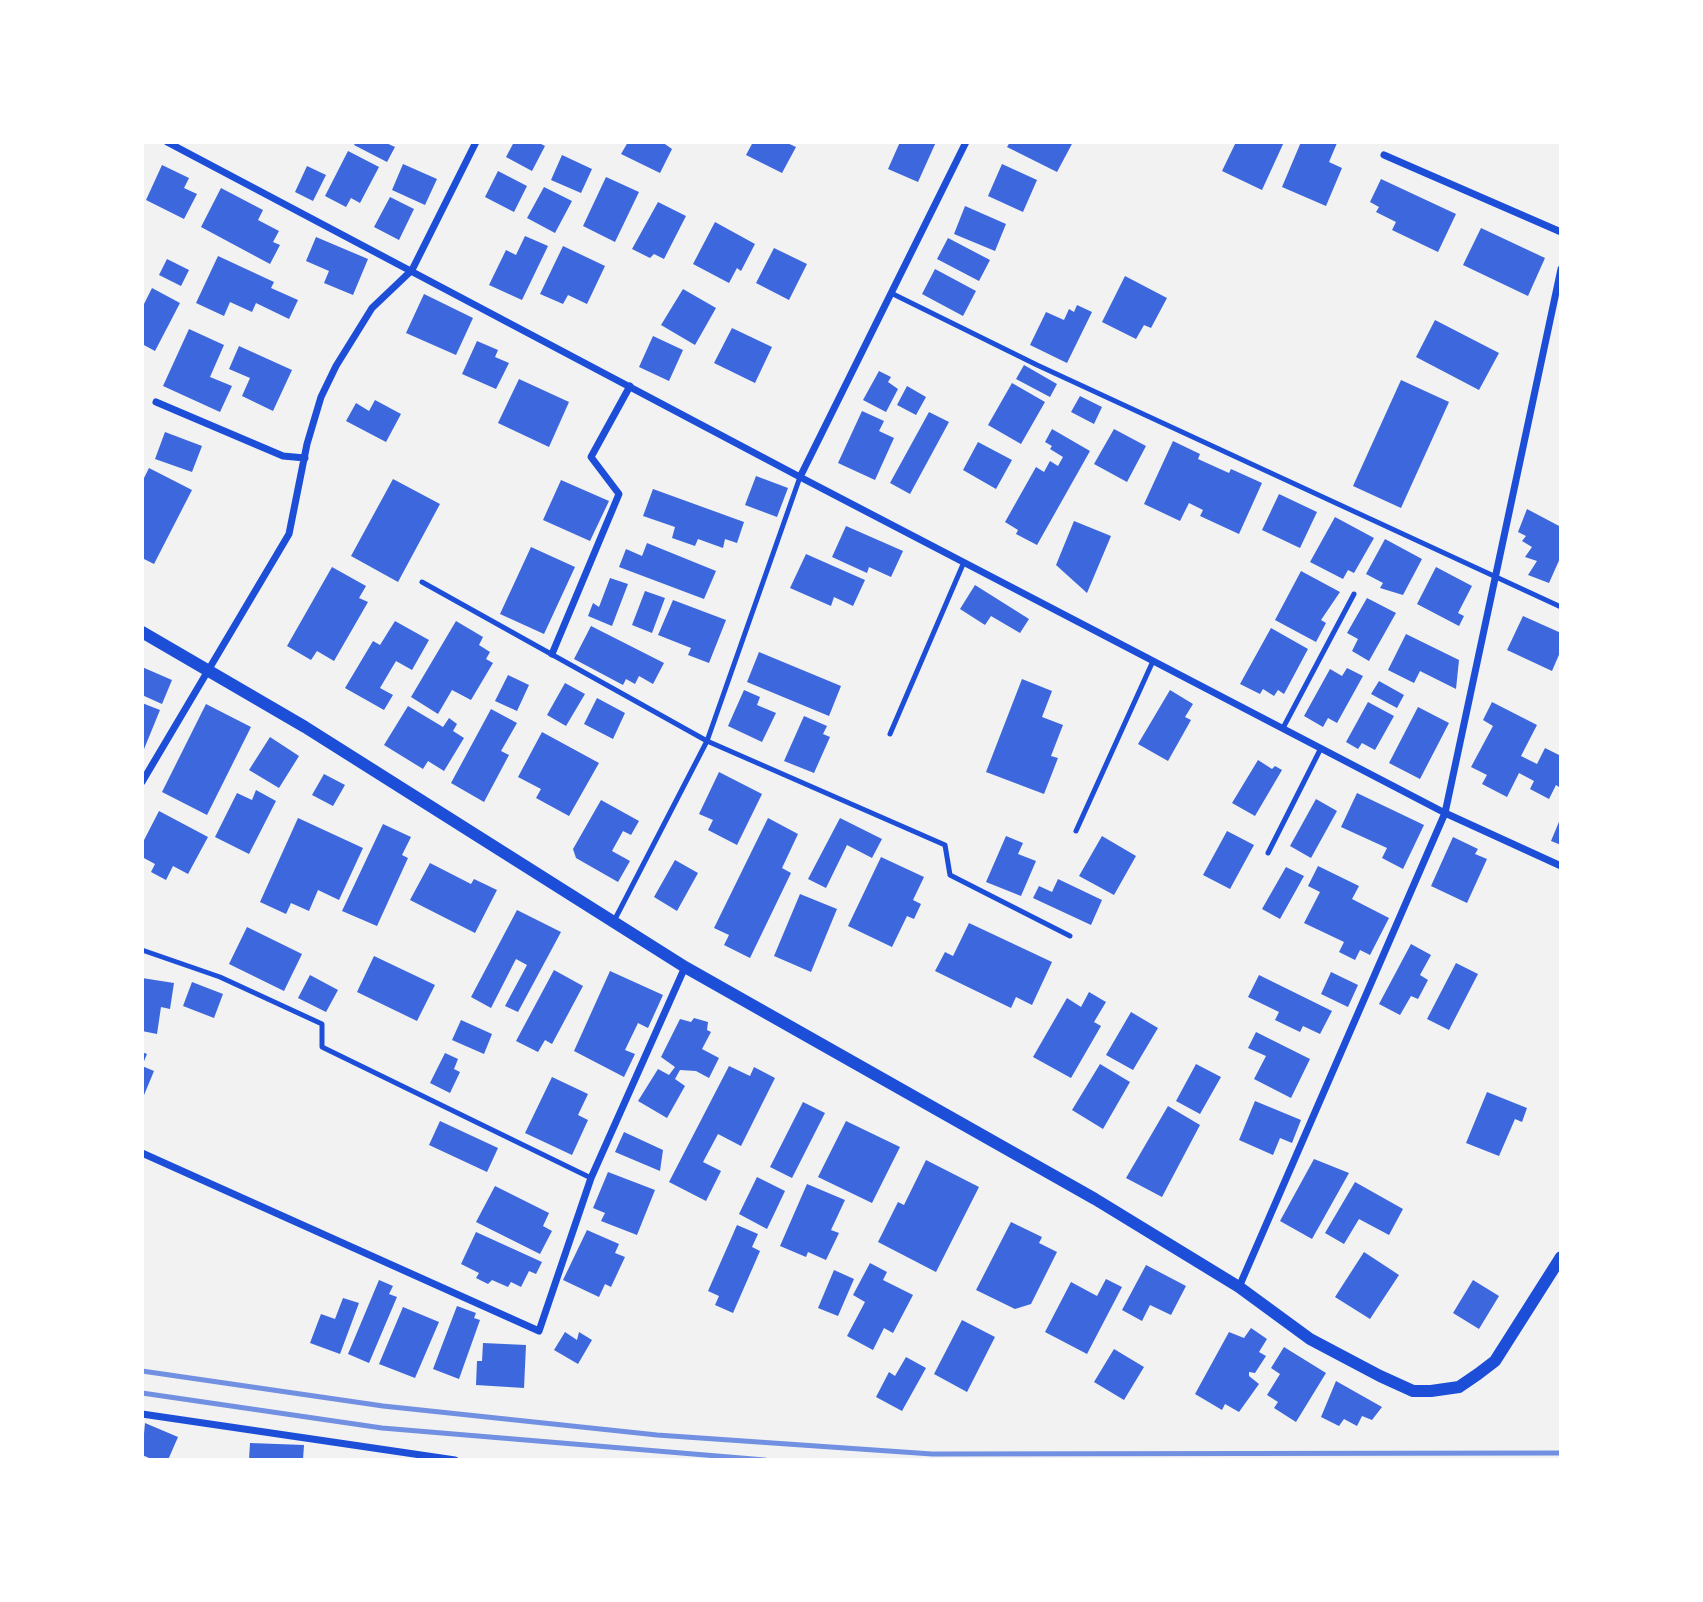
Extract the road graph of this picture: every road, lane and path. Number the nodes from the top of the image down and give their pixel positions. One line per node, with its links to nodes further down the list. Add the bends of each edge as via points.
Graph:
1 (167, 142): 7 (street)
2 (476, 142): 7 (street)
3 (966, 142): 8 (street)
4 (1384, 155): 5 (street)
5 (1561, 232)
6 (1561, 269): 14 (street)
7 (412, 270): 9 (street); 11 (street, via 372,308 336,366 321,397)
8 (891, 293): 12 (street); 14 (lane)
9 (630, 386): 12 (street); 19 (street, via 591,457 619,494)
10 (156, 402): 11 (street, via 283,456)
11 (304, 458): 21 (street, via 289,534)
12 (800, 477): 13 (street); 24 (lane)
13 (964, 562): 20 (street); 23 (lane)
14 (1495, 578): 17 (lane); 27 (street)
15 (422, 582): 19 (lane)
16 (1354, 594): 22 (lane)
17 (1561, 607)
18 (142, 632): 21 (street)
19 (552, 654): 24 (lane)
20 (1153, 661): 22 (street); 28 (lane)
21 (207, 670): 26 (street); 31 (street)
22 (1283, 728): 25 (street)
23 (890, 734)
24 (707, 741): 31 (lane); 32 (lane, via 945,845 950,875)
25 (1321, 748): 27 (street); 29 (lane)
26 (142, 782)
27 (1445, 813): 30 (street); 38 (street)
28 (1076, 831)
29 (1268, 853)
30 (1561, 866)
31 (614, 921): 34 (street)
32 (1070, 936)
33 (142, 950): 36 (lane, via 220,977 323,1024 322,1047)
34 (685, 967): 36 (street); 38 (street, via 1095,1199)
35 (142, 1153): 36 (street, via 538,1331)
36 (591, 1178)
37 (1561, 1257): 38 (street, via 1495,1360 1459,1387 1431,1391 1413,1391 1310,1339)
38 (1239, 1287)
39 (142, 1414): 40 (street)
40 (455, 1460)

